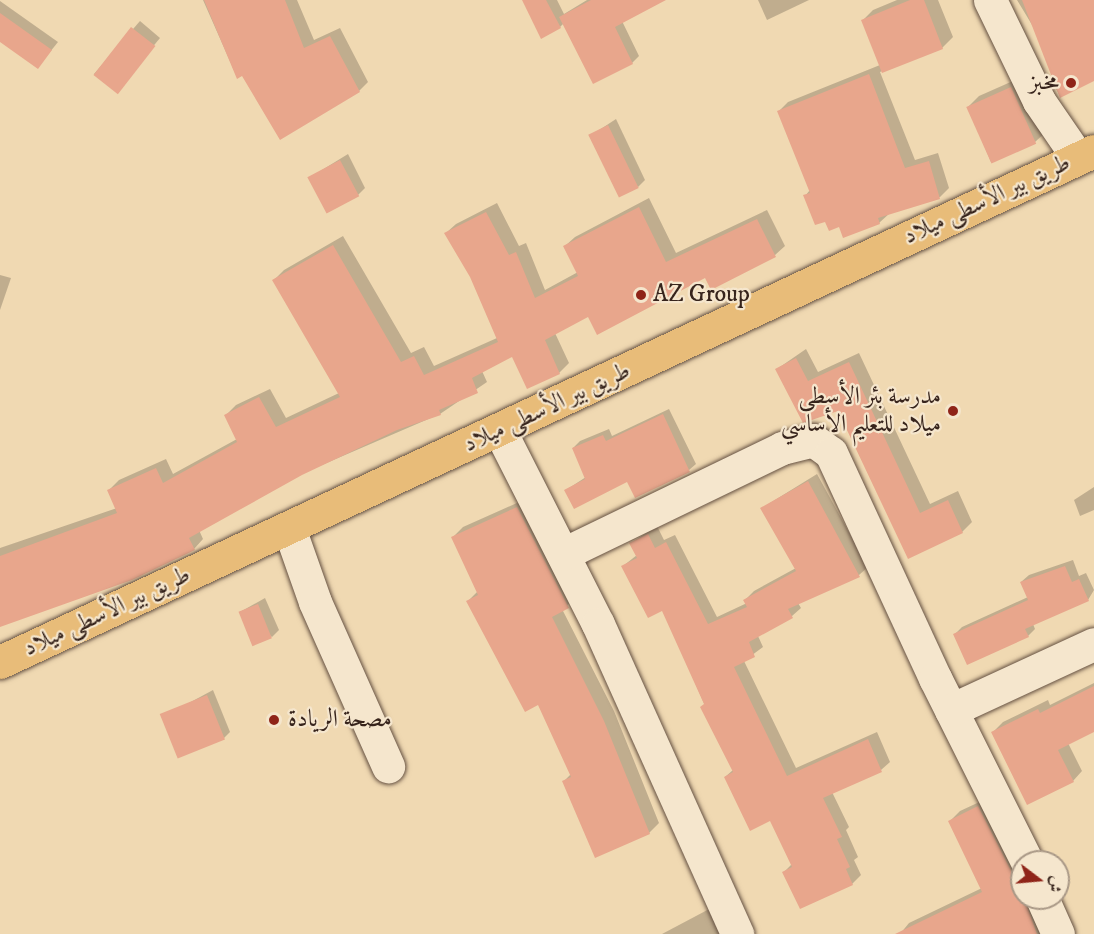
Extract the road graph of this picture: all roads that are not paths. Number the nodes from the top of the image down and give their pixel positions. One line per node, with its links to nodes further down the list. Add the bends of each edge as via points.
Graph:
1 (990, 0): 2 (street, via 1039,101)
2 (1086, 155): 3 (main road, طريق بير الأسطى ميلاد)
3 (500, 431): 4 (main road, طريق بير الأسطى ميلاد); 5 (street)
4 (289, 528): 7 (main road, طريق بير الأسطى ميلاد); 9 (street, via 315,602)
5 (562, 554): 8 (street, via 782,448 813,440 831,453); 12 (street)
6 (1094, 644): 8 (street)
7 (0, 662)
8 (951, 710): 10 (street)
9 (388, 766)
10 (1021, 850)
11 (1047, 910): 13 (street)
12 (737, 934)
13 (1058, 934)

